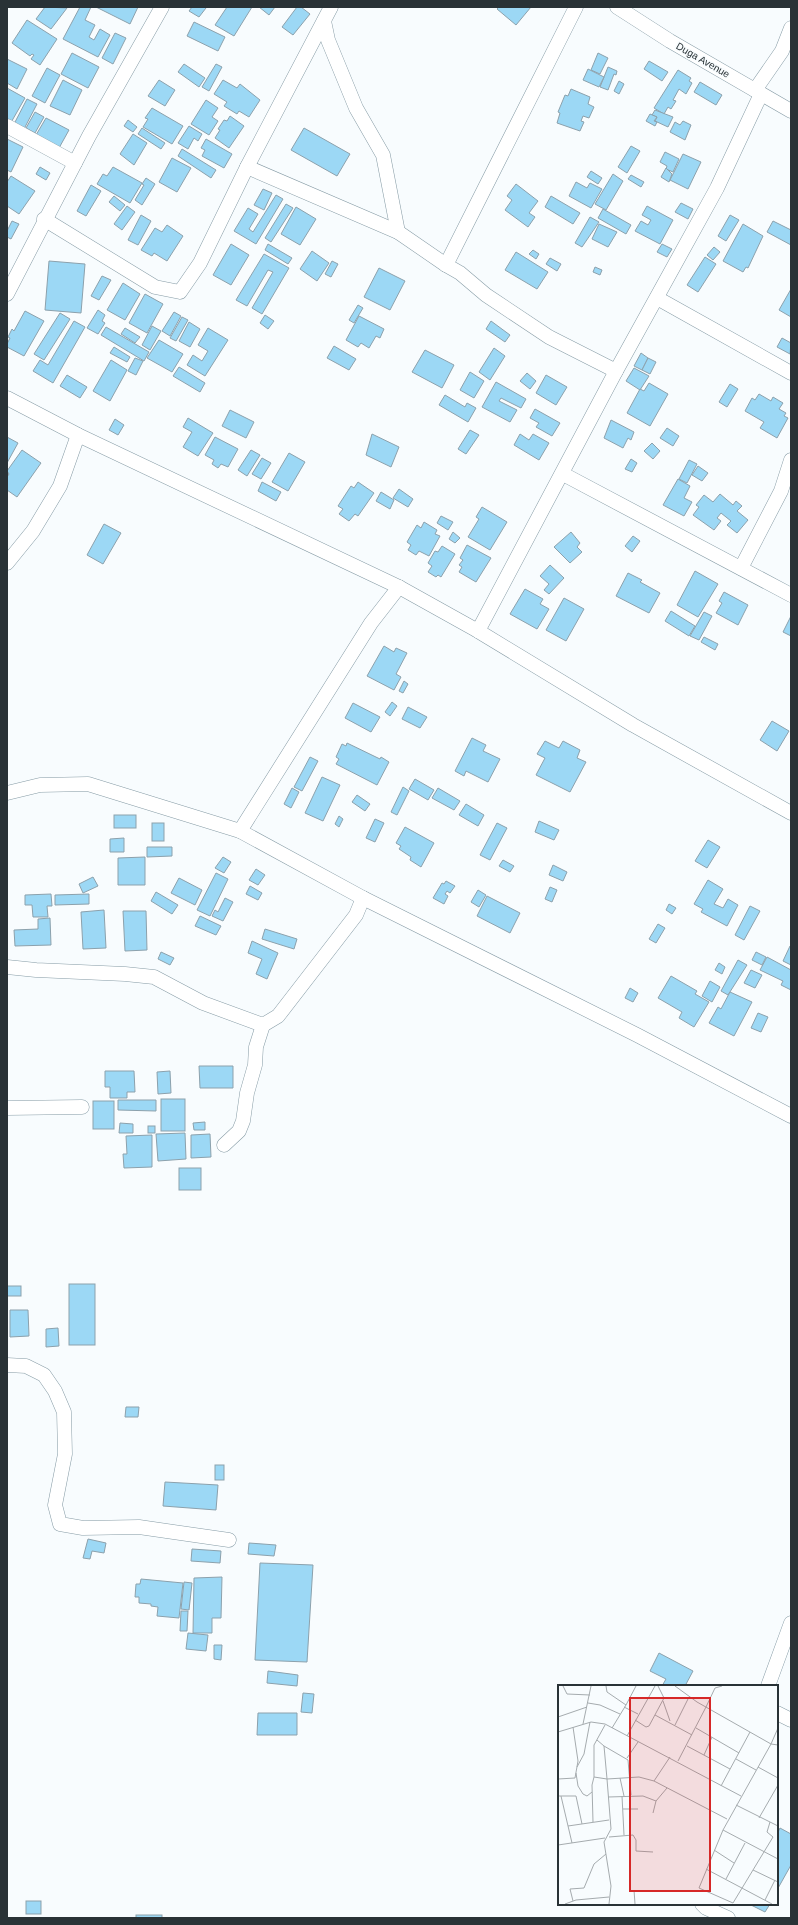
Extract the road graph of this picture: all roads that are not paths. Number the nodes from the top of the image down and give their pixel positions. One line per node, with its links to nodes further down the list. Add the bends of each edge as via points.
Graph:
1 (162, 7): 10 (street)
2 (331, 7): 5 (street)
3 (576, 7): 14 (street)
4 (617, 7): 7 (street, Duga Avenue)
5 (324, 21): 11 (street); 13 (street, via 328,40 356,108 383,155)
6 (791, 28): 7 (street, via 782,51)
7 (758, 92): 8 (street, Duga Avenue); 16 (street, via 717,188)
8 (791, 112)
9 (7, 126): 10 (street)
10 (75, 163): 12 (street)
11 (247, 167): 12 (street, via 200,263 180,292 155,287); 13 (street)
12 (44, 219): 15 (street)
13 (398, 232): 14 (street)
14 (446, 266): 17 (street, via 549,337)
15 (7, 294)
16 (657, 298): 17 (street); 18 (street)
17 (616, 371): 22 (street)
18 (791, 373)
19 (7, 398): 20 (street)
20 (78, 435): 23 (street, via 60,486 33,531); 25 (street)
21 (791, 460): 24 (street, via 781,491)
22 (563, 474): 24 (street); 27 (street)
23 (7, 563)
24 (741, 568): 26 (street)
25 (399, 587): 27 (street); 30 (street, via 371,623)
26 (791, 595)
27 (478, 631): 29 (street, via 633,725)
28 (7, 793): 30 (street, via 40,785 88,784)
29 (791, 814)
30 (240, 831): 31 (street)
31 (363, 898): 33 (street, via 356,915 278,1016); 36 (street, via 637,1035)
32 (7, 967): 33 (street, via 154,977 203,1003)
33 (263, 1025): 37 (street, via 256,1047 255,1065 243,1121 239,1131)
34 (82, 1107): 35 (street)
35 (7, 1108)
36 (791, 1116)
37 (224, 1145)
38 (7, 1365): 39 (street, via 26,1366 44,1375 56,1391 64,1412 65,1454 56,1505 60,1524 83,1528 139,1527)
39 (229, 1540)
40 (791, 1623): 41 (street)
41 (768, 1685)
42 (778, 1714): 43 (street)
43 (791, 1720)
44 (703, 1905): 45 (street)
45 (728, 1918)

